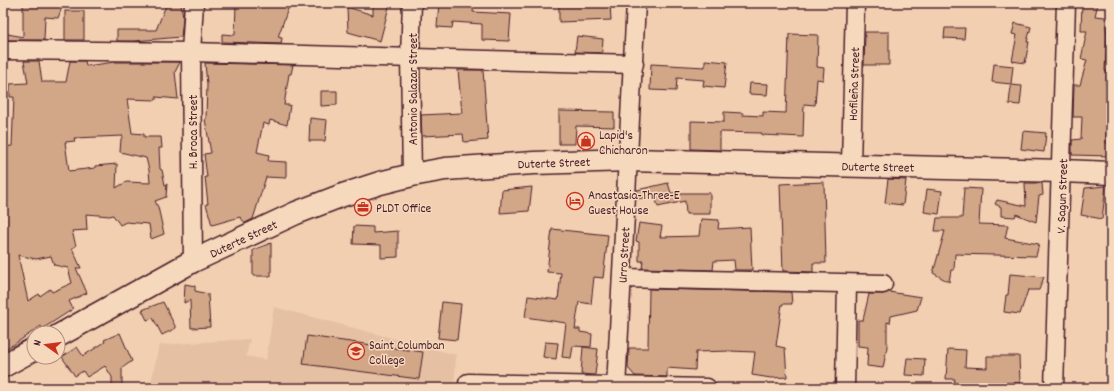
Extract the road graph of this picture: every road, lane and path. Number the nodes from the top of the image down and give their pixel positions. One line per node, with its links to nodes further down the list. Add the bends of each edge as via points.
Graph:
1 (194, 3): 7 (street, H. Broca Street)
2 (412, 3): 8 (street, Antonio Salazar Street)
3 (636, 3): 9 (street, Urro Street)
4 (855, 3): 11 (street, Hofileña Street)
5 (1066, 3): 12 (street, V. Sagun Street)
6 (3, 50): 7 (street)
7 (191, 52): 8 (street); 15 (street, H. Broca Street)
8 (410, 58): 9 (street); 14 (street, Antonio Salazar Street)
9 (634, 64): 10 (street, Urro Street)
10 (628, 160): 11 (main road, Duterte Street); 14 (main road, Duterte Street, via 445,168); 16 (street, Urro Street)
11 (851, 166): 12 (main road, Duterte Street)
12 (1062, 171): 13 (main road, Duterte Street); 26 (street, V. Sagun Street)
13 (1111, 173)
14 (412, 175): 15 (main road, Duterte Street, via 350,192)
15 (193, 261): 19 (main road, Duterte Street)
16 (622, 278): 17 (street); 23 (street, Urro Street)
17 (847, 284): 18 (street); 25 (street)
18 (883, 284)
19 (66, 332)
20 (26, 353): 21 (main road)
21 (3, 366)
22 (468, 383): 23 (street)
23 (616, 388): 24 (street)
24 (707, 388)
25 (845, 388)
26 (1054, 388)

